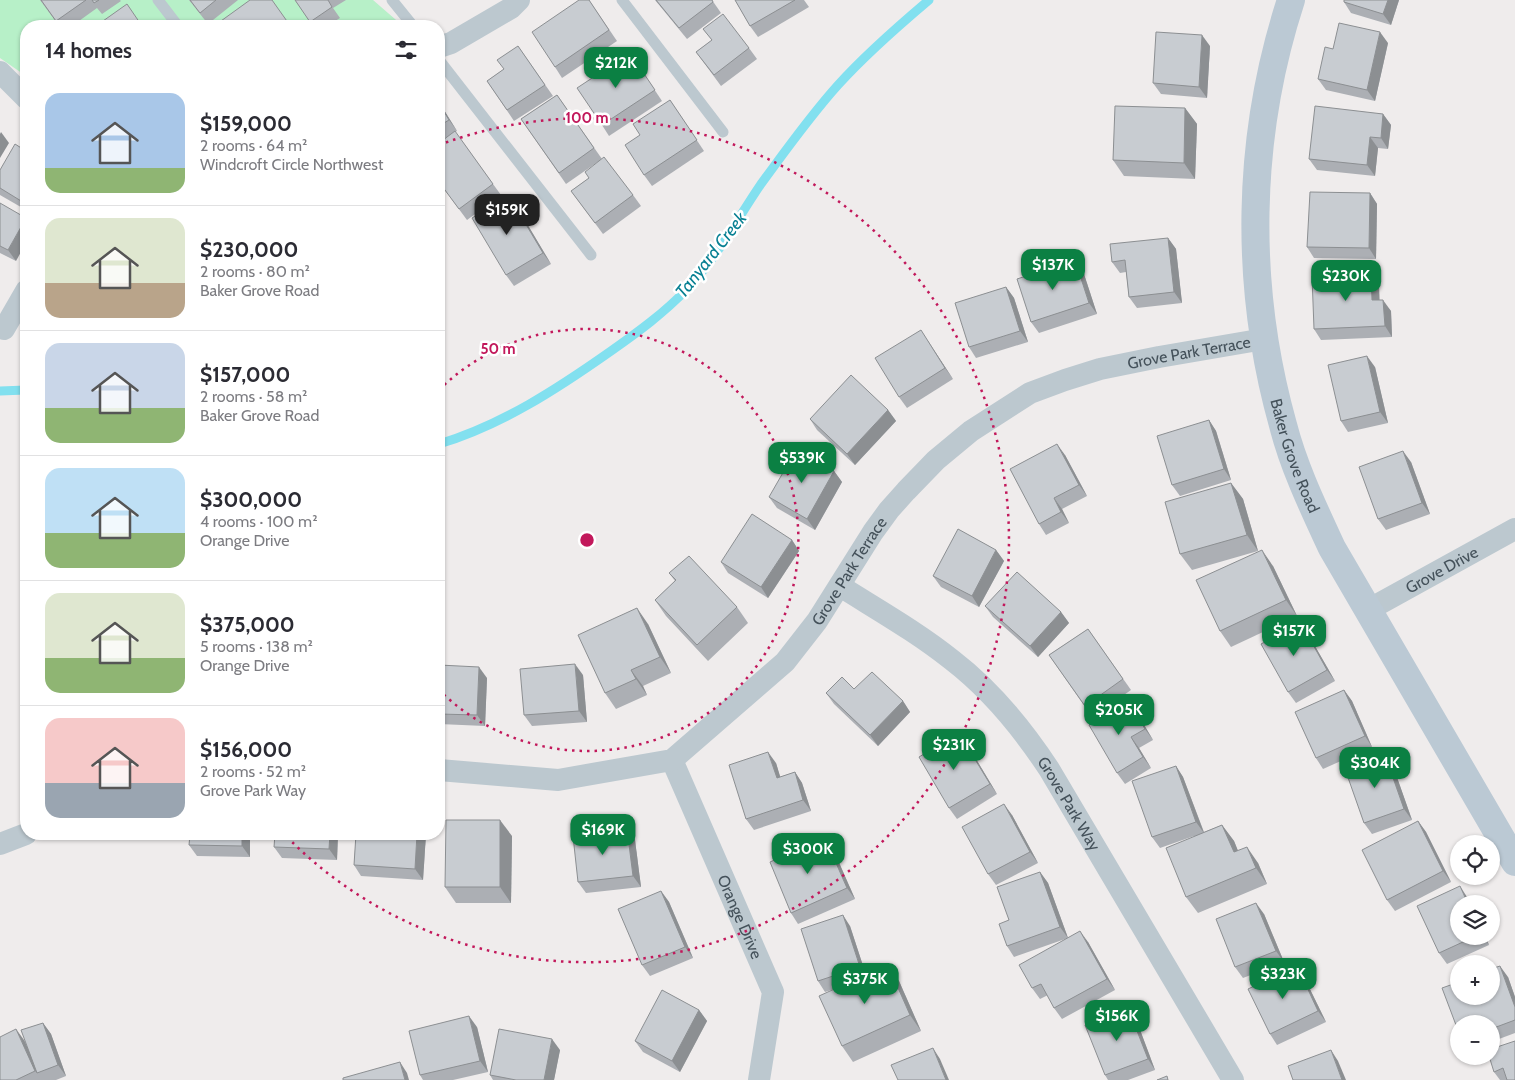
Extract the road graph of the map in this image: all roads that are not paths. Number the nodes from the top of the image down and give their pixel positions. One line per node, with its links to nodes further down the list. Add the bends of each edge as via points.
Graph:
1 (158, 0): 6 (lane)
2 (392, 0): 7 (lane)
3 (518, 0): 8 (street, via 511,8)
4 (622, 0): 12 (lane)
5 (1291, 0): 16 (street, Baker Grove Road, via 1271,72 1256,181 1255,261)
6 (173, 20)
7 (408, 20)
8 (445, 46)
9 (445, 68): 13 (lane)
10 (0, 72): 11 (street)
11 (20, 92)
12 (723, 132)
13 (591, 255)
14 (20, 301): 15 (street)
15 (4, 329)
16 (1264, 339): 18 (street, Grove Park Terrace, via 1100,369 1030,394 971,431 936,460 890,510); 19 (street, Baker Grove Road, via 1283,427 1298,468 1332,548)
17 (1515, 530): 19 (street, Grove Drive)
18 (840, 586): 20 (street, Grove Park Terrace, via 803,642 785,662); 26 (street, Grove Park Way, via 952,660 1015,721 1049,769)
19 (1368, 610): 24 (street, Baker Grove Road)
20 (672, 760): 21 (street, via 558,780); 25 (street, Orange Drive, via 773,992)
21 (445, 771)
22 (20, 836): 23 (street)
23 (0, 844)
24 (1515, 862)
25 (759, 1080)
26 (1233, 1080)

